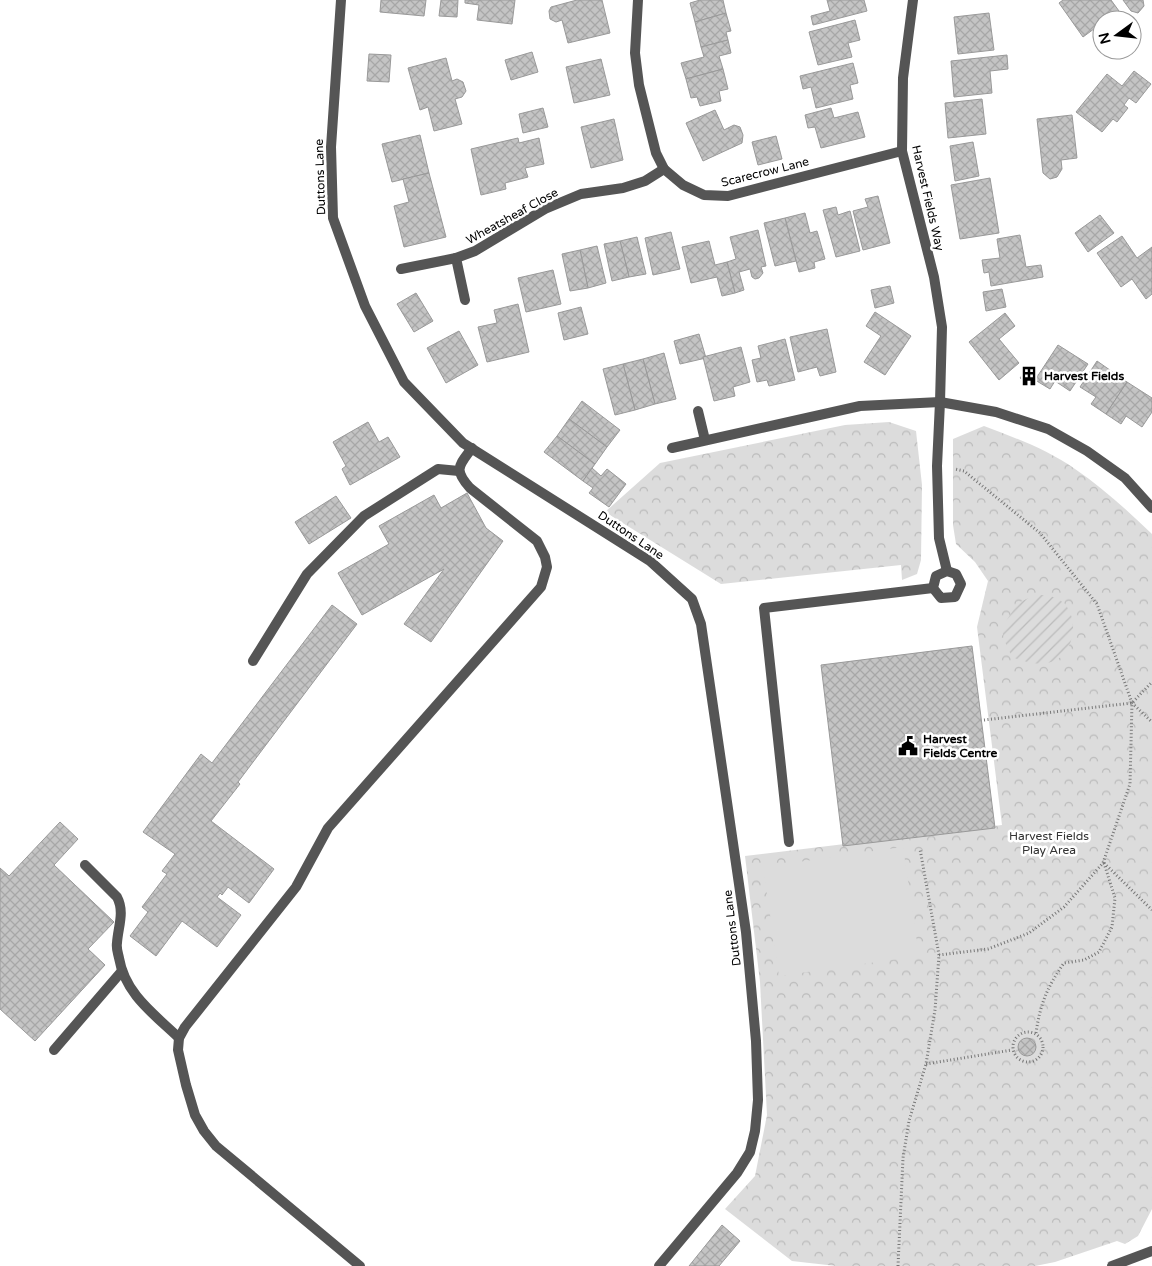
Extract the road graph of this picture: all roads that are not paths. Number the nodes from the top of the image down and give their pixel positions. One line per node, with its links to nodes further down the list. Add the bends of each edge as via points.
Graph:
1 (341, 0): 12 (street, Duttons Lane, via 331,147 333,218 365,306 404,382)
2 (638, 0): 5 (street, Scarecrow Lane, via 635,53 639,85 656,153)
3 (913, 0): 4 (street, Harvest Fields Way, via 903,78)
4 (902, 151): 5 (street, Scarecrow Lane, via 728,196 704,195 684,185); 9 (street, Harvest Fields Way, via 934,277 942,327)
5 (664, 169): 6 (street, Wheatsheaf Close, via 645,181 624,188 581,194 545,209 475,251)
6 (456, 258): 7 (street, Wheatsheaf Close); 8 (street, Wheatsheaf Close)
7 (401, 269)
8 (465, 300)
9 (940, 402): 11 (street, via 860,406); 15 (street, via 996,412 1048,429 1125,478); 16 (street, Harvest Fields Way, via 937,466 940,538)
10 (698, 411): 11 (street)
11 (705, 440): 13 (street)
12 (472, 448): 14 (street); 26 (street, Duttons Lane, via 650,561 692,599 701,624 746,932 758,1100 750,1152)
13 (672, 448)
14 (458, 471): 18 (street, via 438,469 364,516 307,574); 22 (street, via 470,488 537,541 545,557 546,568 541,586 328,828 296,887)
15 (1152, 508)
16 (947, 571): 17 (street, via 936,576); 17 (street, via 956,574 961,584 955,597 941,598)
17 (933, 588): 19 (street, via 764,608)
18 (254, 661)
19 (789, 842)
20 (84, 865): 21 (street, via 121,903 116,945)
21 (122, 971): 22 (street, via 133,994); 23 (street)
22 (179, 1038): 25 (street, via 178,1050 195,1115 216,1146)
23 (54, 1050)
24 (1152, 1251): 27 (street)
25 (360, 1266)
26 (659, 1266)
27 (1112, 1266)

